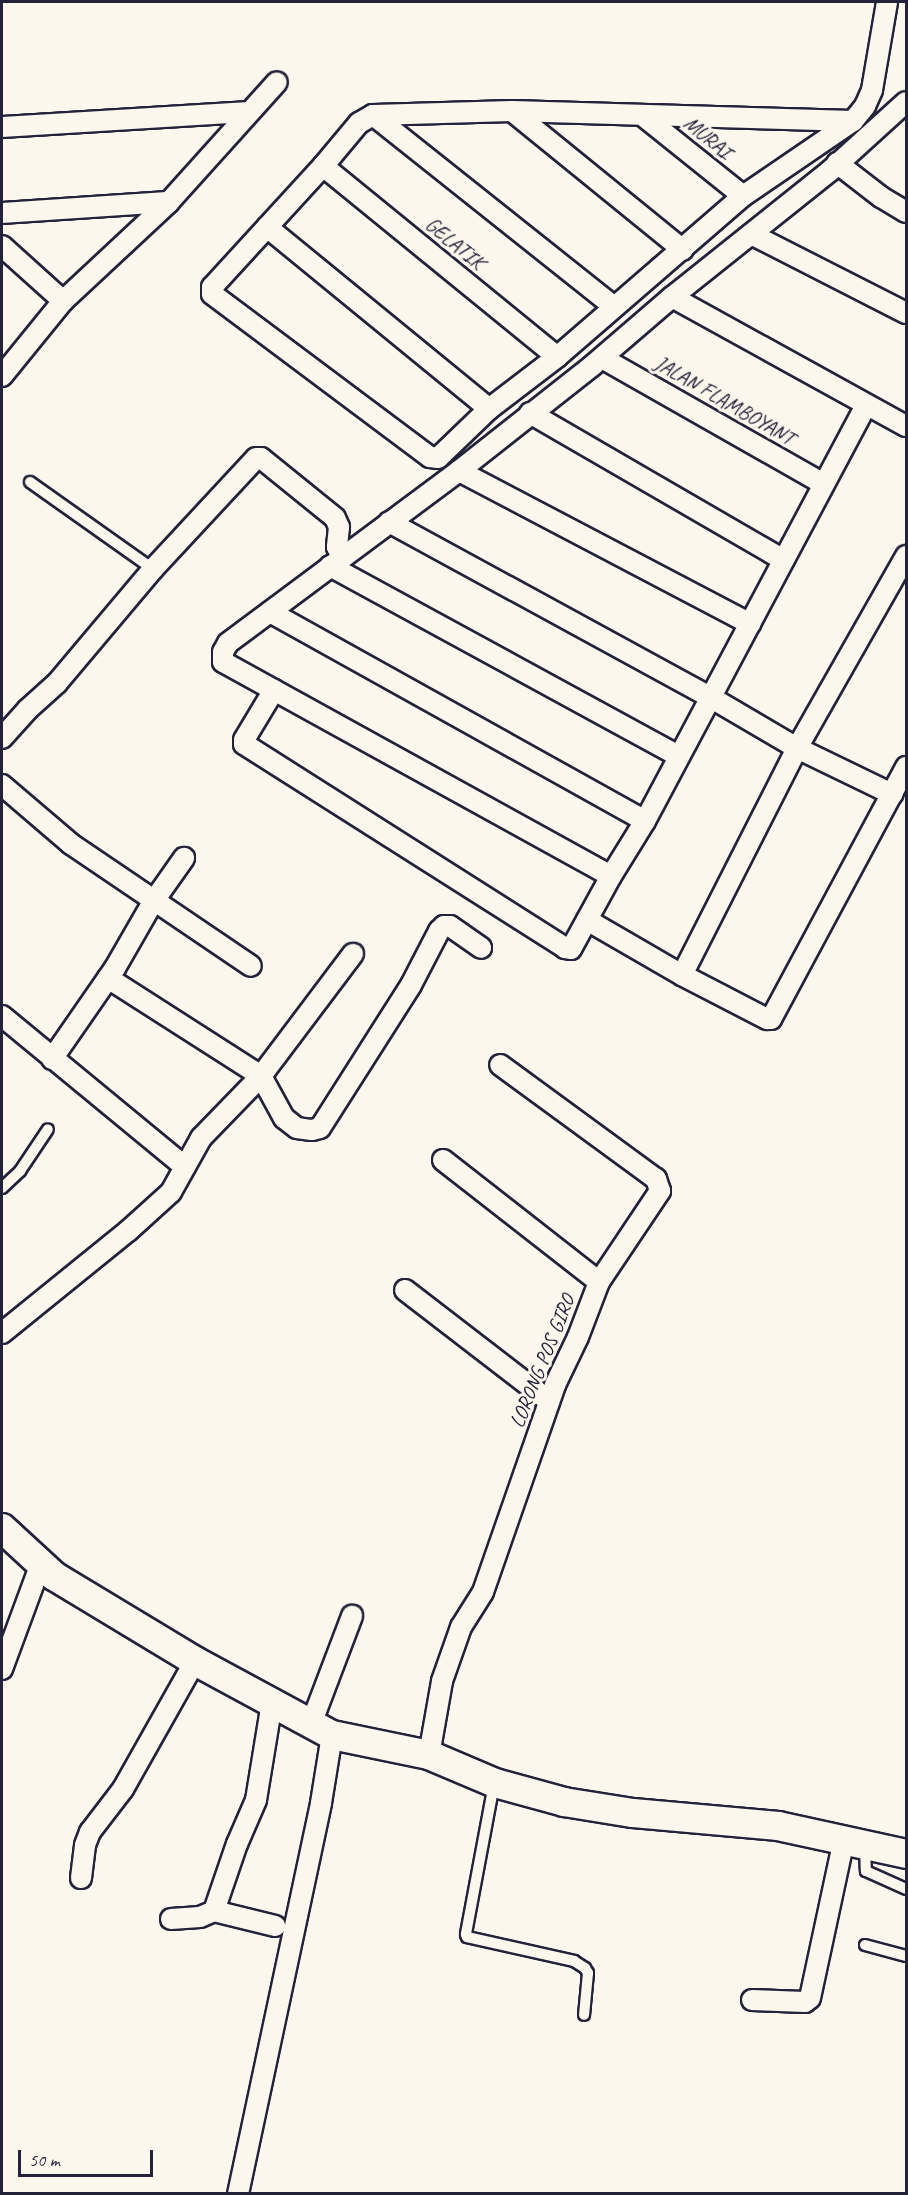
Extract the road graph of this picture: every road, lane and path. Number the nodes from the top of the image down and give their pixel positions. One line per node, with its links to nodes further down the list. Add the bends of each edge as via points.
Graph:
1 (887, 2): 8 (street, via 872,90 866,106)
2 (277, 82): 5 (street)
3 (906, 102): 10 (street)
4 (512, 111): 6 (street); 7 (street); 19 (street)
5 (248, 112): 9 (street); 13 (street)
6 (642, 115): 8 (street); 12 (street, MURAI)
7 (373, 116): 11 (street, via 359,123); 22 (street)
8 (853, 121): 12 (street)
9 (2, 127)
10 (837, 163): 14 (street); 17 (street)
11 (324, 166): 16 (street); 24 (street, GELATIK)
12 (743, 196): 19 (street)
13 (169, 202): 15 (street); 21 (street)
14 (906, 212)
15 (2, 213)
16 (267, 227): 28 (street); 28 (street, via 212,287 215,298 430,457 442,456)
17 (751, 234): 20 (street); 23 (street)
18 (2, 246): 21 (street)
19 (683, 250): 22 (street)
20 (672, 297): 25 (street); 27 (street)
21 (63, 301): 26 (street)
22 (614, 307): 24 (street)
23 (906, 313)
24 (557, 357): 28 (street)
25 (602, 358): 29 (street); 33 (street, JALAN FLAMBOYANT)
26 (4, 368)
27 (866, 405): 30 (street); 33 (street)
28 (489, 408)
29 (530, 413): 31 (street); 36 (street)
30 (906, 426)
31 (459, 471): 34 (street); 40 (street)
32 (30, 482): 38 (lane)
33 (824, 484): 36 (street)
34 (388, 522): 37 (street); 42 (street)
35 (906, 556): 44 (street)
36 (784, 560): 40 (street)
37 (336, 562): 38 (street, via 339,526 335,519 259,457); 39 (street); 45 (street)
38 (153, 569): 43 (street, via 57,683)
39 (270, 612): 41 (street, via 228,644 222,657 224,662); 49 (street)
40 (750, 624): 42 (street)
41 (274, 690): 51 (street); 53 (street, via 244,744 565,948 572,949)
42 (710, 697): 44 (street); 45 (street)
43 (2, 738)
44 (797, 748): 48 (street); 57 (street)
45 (679, 756): 49 (street)
46 (906, 767): 48 (street)
47 (2, 785): 52 (street, via 71,844)
48 (892, 794): 57 (street, via 773,1018 767,1019)
49 (645, 820): 51 (street)
50 (184, 858): 52 (street)
51 (611, 876): 53 (street)
52 (153, 902): 56 (street); 58 (street)
53 (587, 920): 57 (street)
54 (481, 948): 62 (street, via 450,926 439,931 411,985 320,1128 297,1128 284,1118)
55 (353, 954): 62 (street)
56 (251, 966)
57 (682, 975)
58 (108, 978): 60 (street); 62 (street)
59 (2, 1016): 60 (street)
60 (52, 1059): 65 (street)
61 (500, 1065): 67 (street, LORONG POS GIRO, via 656,1179 660,1187 656,1199)
62 (261, 1076): 65 (street, via 201,1138)
63 (48, 1129): 66 (lane, via 20,1171)
64 (443, 1160): 67 (street)
65 (185, 1167): 69 (street, via 171,1192)
66 (2, 1188)
67 (599, 1282): 70 (street, LORONG POS GIRO)
68 (405, 1290): 70 (street)
69 (2, 1333)
70 (549, 1401): 78 (street, LORONG POS GIRO, via 483,1592 461,1627 446,1670)
71 (2, 1528): 72 (main road)
72 (40, 1566): 74 (main road); 75 (street)
73 (352, 1616): 77 (street)
74 (195, 1661): 76 (main road); 82 (street, via 123,1789 90,1832)
75 (2, 1669)
76 (272, 1702): 77 (main road); 84 (street, via 256,1800)
77 (322, 1729): 78 (main road); 91 (street, via 321,1803)
78 (429, 1755): 79 (main road)
79 (495, 1783): 80 (main road, via 564,1802 633,1813 778,1826); 90 (lane, via 466,1934 574,1961 585,1968 588,1973)
80 (855, 1841): 81 (main road); 83 (lane, via 866,1871); 89 (street, via 810,1998 805,2002)
81 (906, 1854)
82 (81, 1878)
83 (906, 1889)
84 (214, 1911): 85 (street, via 200,1917); 86 (street)
85 (171, 1919)
86 (275, 1926)
87 (865, 1945): 88 (lane)
88 (906, 1956)
89 (752, 2000)
90 (584, 2015)
91 (238, 2193)

